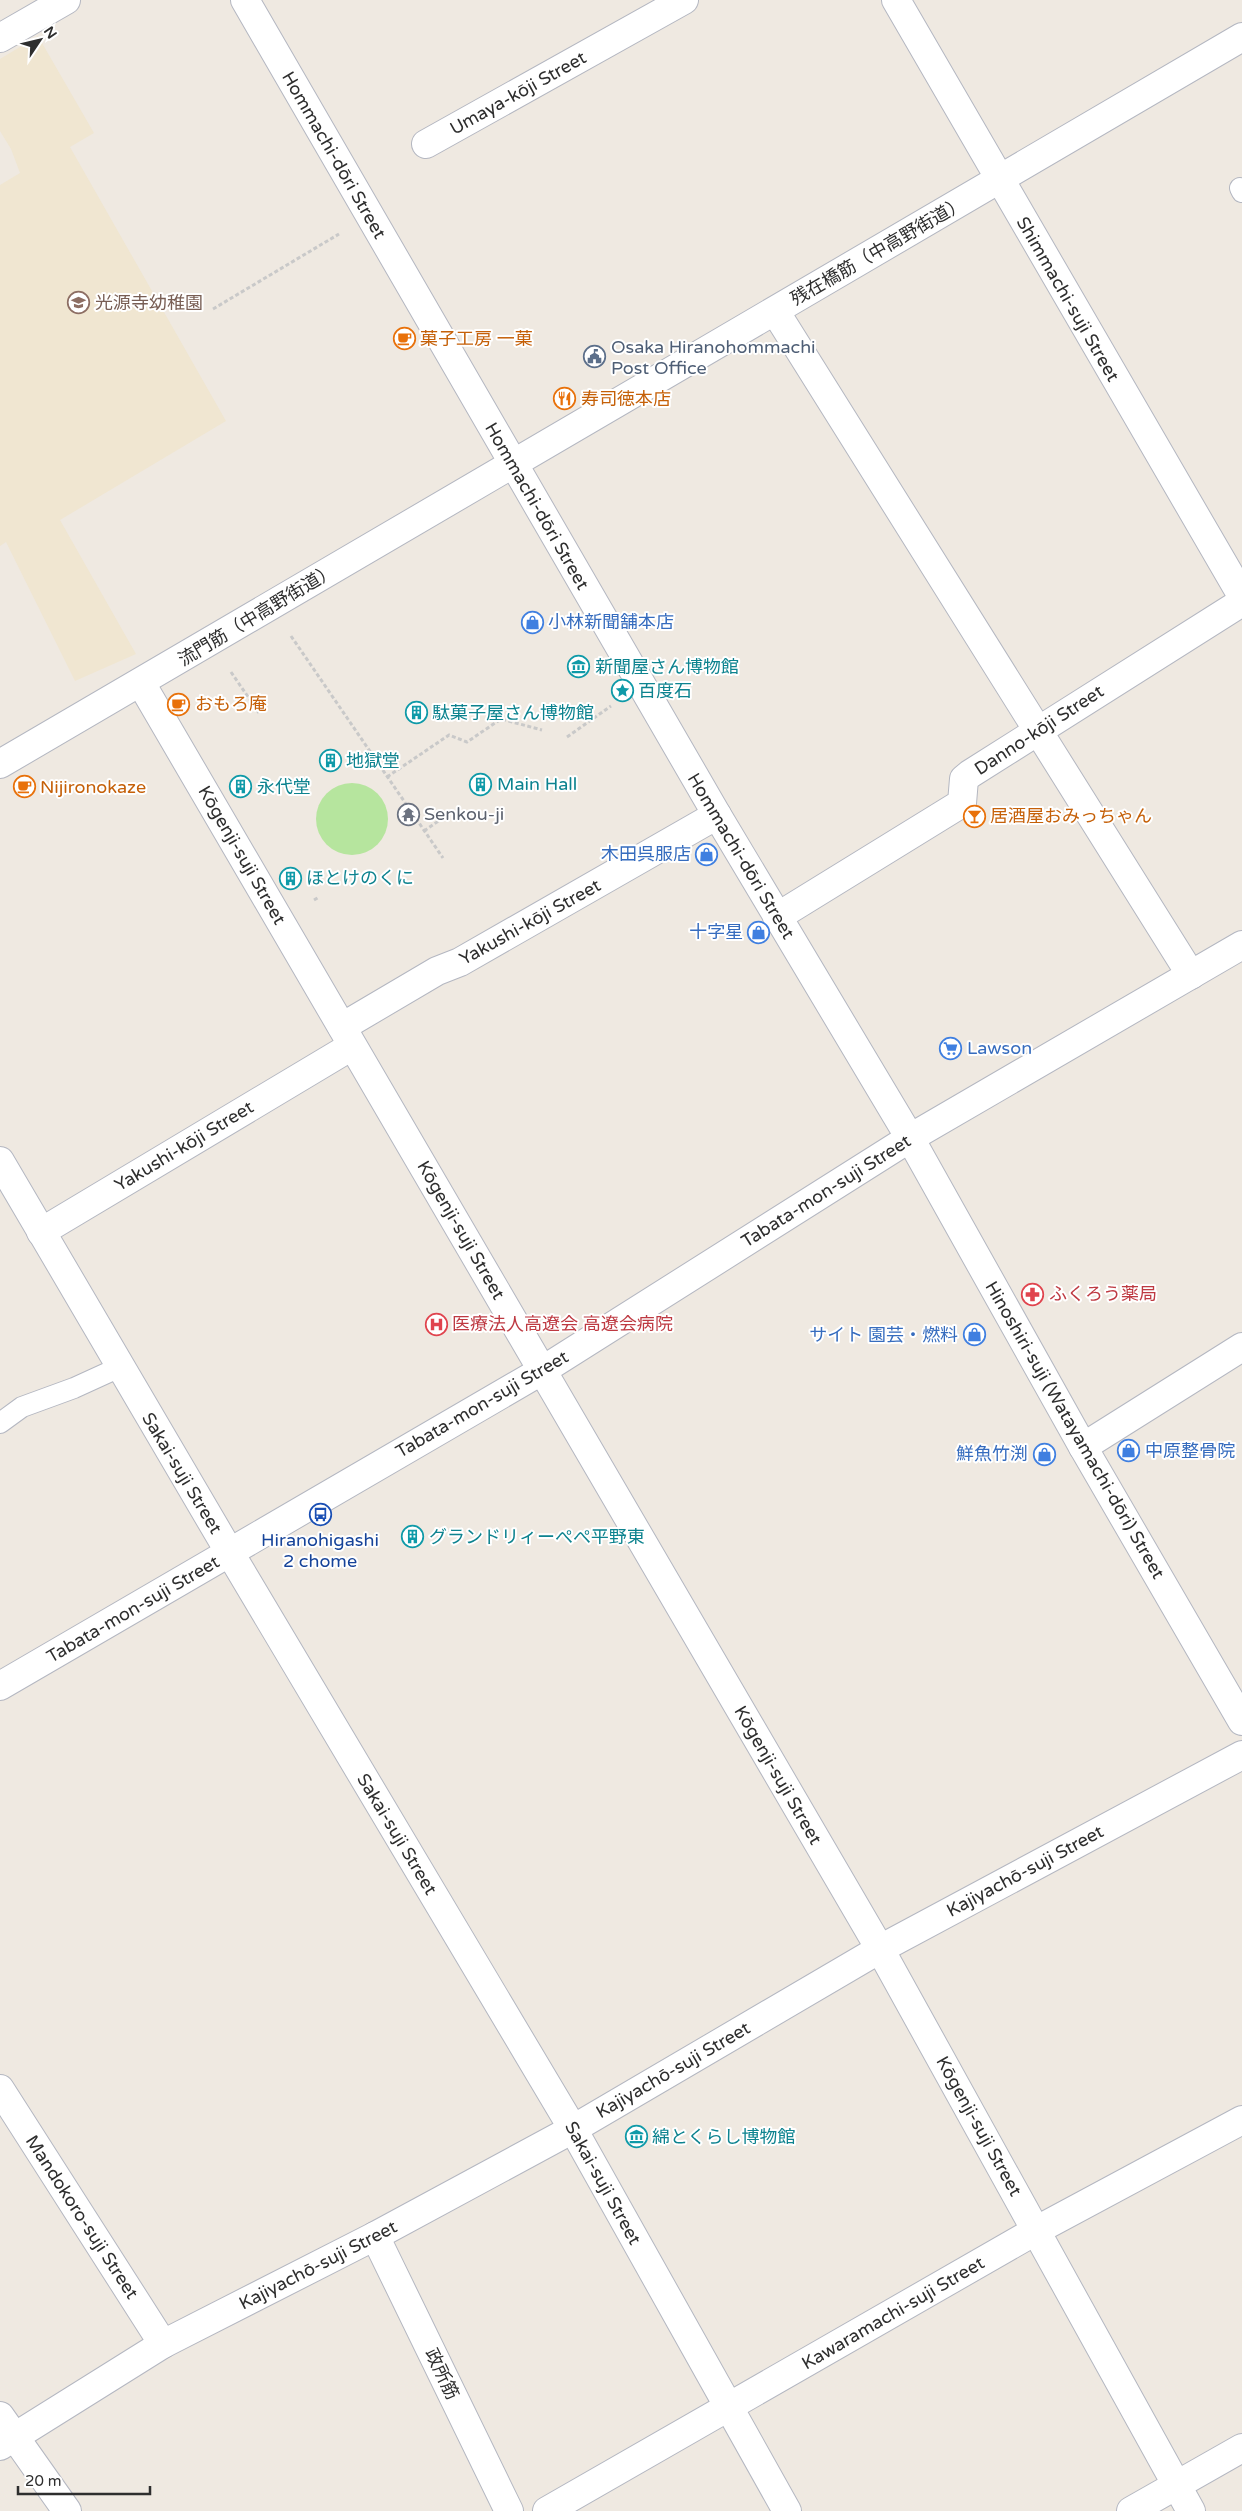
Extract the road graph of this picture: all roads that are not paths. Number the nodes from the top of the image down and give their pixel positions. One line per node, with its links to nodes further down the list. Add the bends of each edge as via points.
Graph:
1 (66, 0): 6 (street)
2 (245, 0): 10 (street, Hommachi-dōri Street)
3 (684, 0): 7 (street, Umaya-kōji Street)
4 (896, 0): 8 (street, Shimmachi-suji Street)
5 (1242, 37): 8 (street, 残在橋筋（中高野街道）)
6 (0, 38)
7 (426, 144)
8 (998, 180): 9 (street, 残在橋筋（中高野街道）); 11 (street, Shimmachi-suji Street)
9 (775, 311): 10 (street, 残在橋筋（中高野街道）); 14 (street)
10 (513, 464): 13 (street, 流門筋（中高野街道）); 16 (street, Hommachi-dōri Street)
11 (1242, 596)
12 (1242, 602): 14 (street, Danno-kōji Street)
13 (141, 683): 15 (street, 流門筋（中高野街道）); 20 (street, Kōgenji-suji Street)
14 (1039, 730): 17 (street, Danno-kōji Street, via 964,778 962,803); 19 (street)
15 (0, 764)
16 (717, 815): 17 (street, Hommachi-dōri Street); 20 (street, Yakushi-kōji Street, via 460,962 437,971)
17 (777, 917): 21 (street, Hommachi-dōri Street)
18 (1242, 945): 19 (street, Tabata-mon-suji Street)
19 (1191, 975): 21 (street, Tabata-mon-suji Street)
20 (347, 1036): 23 (street, Yakushi-kōji Street); 26 (street, Kōgenji-suji Street)
21 (910, 1138): 26 (street, Tabata-mon-suji Street); 28 (street, Hinoshiri-suji (Watayamachi-dōri) Street)
22 (0, 1161): 23 (street, Sakai-suji Street)
23 (41, 1232): 25 (street, Sakai-suji Street)
24 (1242, 1347): 28 (street)
25 (120, 1366): 27 (lane, via 74,1388 22,1407); 29 (street, Sakai-suji Street)
26 (543, 1370): 29 (street, Tabata-mon-suji Street); 33 (street, Kōgenji-suji Street)
27 (0, 1423)
28 (1083, 1447): 31 (street, Hinoshiri-suji (Watayamachi-dōri) Street)
29 (230, 1553): 30 (street, Tabata-mon-suji Street); 36 (street, Sakai-suji Street)
30 (0, 1686)
31 (1242, 1721)
32 (1242, 1755): 33 (street, Kajiyachō-suji Street)
33 (880, 1949): 36 (street, Kajiyachō-suji Street); 37 (street, Kōgenji-suji Street)
34 (0, 2089): 39 (street, Mandokoro-suji Street)
35 (1242, 2120): 37 (street, Kawaramachi-suji Street)
36 (573, 2129): 38 (street, Kajiyachō-suji Street); 40 (street, Sakai-suji Street)
37 (1037, 2230): 40 (street, Kawaramachi-suji Street); 44 (street, Kōgenji-suji Street)
38 (375, 2236): 39 (street, Kajiyachō-suji Street); 46 (street, 政所筋)
39 (163, 2344): 42 (street, Kajiyachō-suji Street)
40 (729, 2408): 47 (street, Kawaramachi-suji Street); 48 (street, Sakai-suji Street)
41 (0, 2416): 42 (street)
42 (8, 2442): 45 (street)
43 (1242, 2448): 44 (street)
44 (1177, 2485): 49 (street); 50 (street, Kōgenji-suji Street)
45 (67, 2511)
46 (508, 2511)
47 (547, 2511)
48 (787, 2511)
49 (1131, 2511)
50 (1191, 2511)

